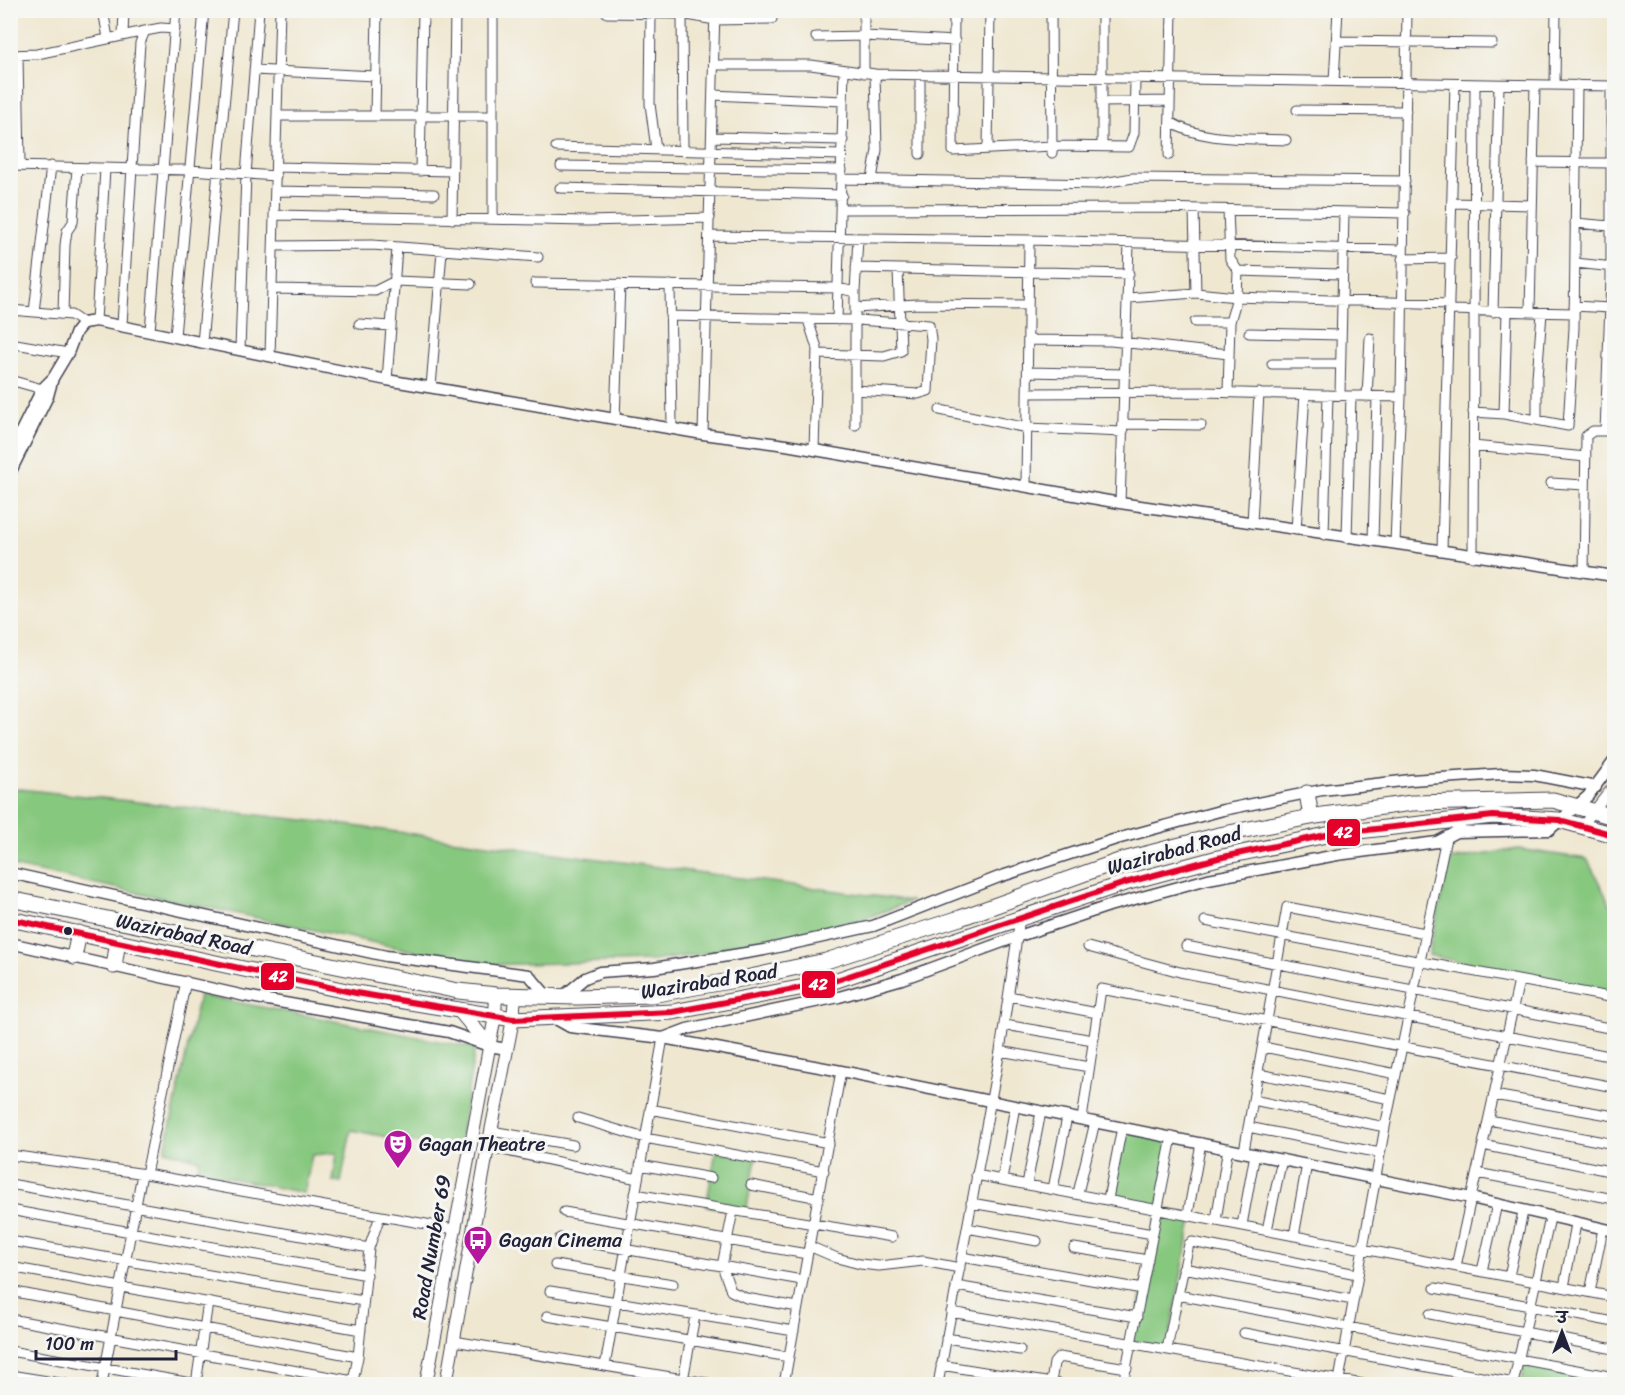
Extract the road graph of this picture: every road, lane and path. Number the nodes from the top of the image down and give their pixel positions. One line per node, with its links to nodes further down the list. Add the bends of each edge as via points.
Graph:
1 (103, 10): 31 (street)
2 (124, 10): 28 (street)
3 (176, 10): 26 (street)
4 (204, 10): 98 (street)
5 (233, 10): 103 (street)
6 (259, 10): 38 (street)
7 (280, 10): 40 (street)
8 (377, 10): 46 (street)
9 (423, 10): 70 (street)
10 (454, 10): 71 (street)
11 (493, 10): 72 (street)
12 (864, 10): 29 (street)
13 (954, 10): 32 (street)
14 (990, 10): 45 (street)
15 (1052, 10): 47 (street)
16 (1102, 10): 48 (street)
17 (1172, 10): 50 (street)
18 (1338, 10): 33 (street)
19 (1407, 10): 34 (street)
20 (1556, 10): 57 (street)
21 (607, 13): 22 (street)
22 (651, 13): 23 (street); 82 (street, via 650,104)
23 (682, 14): 24 (street); 83 (street)
24 (715, 15): 25 (street); 37 (street)
25 (772, 19)
26 (174, 29): 27 (street); 97 (street)
27 (145, 32): 28 (street); 96 (street, via 140,43)
28 (123, 35): 31 (street)
29 (865, 36): 30 (street); 32 (street); 41 (street)
30 (816, 37)
31 (108, 38): 36 (street)
32 (955, 41): 44 (street)
33 (1336, 41): 34 (street); 51 (street)
34 (1407, 44): 35 (street); 52 (street)
35 (1492, 44)
36 (14, 55): 65 (street)
37 (714, 65): 39 (street, via 811,65); 60 (street)
38 (254, 70): 40 (street); 104 (street)
39 (844, 70): 41 (street); 62 (street)
40 (279, 72): 46 (street); 68 (street)
41 (864, 73): 42 (street)
42 (875, 74): 43 (street); 106 (street, via 877,150)
43 (920, 74): 44 (street); 85 (street)
44 (955, 75): 45 (street); 80 (street, via 953,151)
45 (989, 75): 47 (street); 80 (street)
46 (375, 76): 69 (street)
47 (1052, 77): 48 (street); 81 (street)
48 (1101, 78): 49 (street); 63 (street)
49 (1135, 79): 50 (street); 64 (street)
50 (1171, 80): 51 (street); 61 (street)
51 (1334, 81): 52 (street)
52 (1406, 82): 53 (street); 67 (street)
53 (1455, 84): 54 (street); 113 (street)
54 (1475, 84): 55 (street); 114 (street)
55 (1499, 85): 56 (street); 115 (street)
56 (1535, 85): 57 (street); 88 (street)
57 (1555, 85): 58 (street)
58 (1577, 86): 59 (street); 89 (street)
59 (1613, 86): 74 (street)
60 (713, 95): 62 (street); 75 (street)
61 (1170, 100): 64 (street); 73 (street)
62 (843, 101): 76 (street)
63 (1101, 102): 64 (street); 78 (street)
64 (1135, 102): 81 (street, via 1134,133 1129,147)
65 (15, 105): 90 (street)
66 (1297, 110): 67 (street)
67 (1406, 111): 107 (street)
68 (279, 116): 69 (street); 102 (street)
69 (375, 116): 70 (street)
70 (420, 116): 71 (street); 100 (street)
71 (454, 116): 72 (street); 101 (street)
72 (492, 116): 126 (street)
73 (1170, 122): 77 (street, via 1183,130 1217,136); 87 (street)
74 (1613, 136): 99 (street)
75 (712, 137): 76 (street); 84 (street)
76 (843, 140): 86 (street)
77 (1286, 140)
78 (1102, 143)
79 (556, 147): 82 (street)
80 (988, 149): 81 (street)
81 (1052, 149)
82 (656, 150): 83 (street)
83 (683, 150): 84 (street)
84 (711, 151): 86 (street); 94 (street)
85 (920, 154)
86 (842, 155): 105 (street)
87 (1169, 155)
88 (1533, 162): 89 (street); 116 (street)
89 (1576, 162): 99 (street); 127 (street)
90 (15, 165): 91 (street)
91 (51, 166): 93 (street); 174 (street)
92 (561, 166): 94 (street)
93 (77, 168): 95 (street); 179 (street, via 73,222 65,244)
94 (711, 168): 105 (street); 110 (street)
95 (105, 169): 96 (street); 185 (street)
96 (133, 169): 97 (street); 190 (street)
97 (162, 169): 98 (street); 193 (street)
98 (190, 170): 103 (street); 196 (street)
99 (1612, 170): 117 (street)
100 (420, 171): 101 (street); 102 (street)
101 (452, 171): 125 (street)
102 (276, 172): 104 (street); 109 (street)
103 (219, 173): 104 (street); 201 (street)
104 (246, 174): 202 (street)
105 (842, 174): 106 (street); 112 (street)
106 (872, 179): 107 (street, via 1097,184 1132,178)
107 (1405, 181): 122 (street)
108 (560, 188): 110 (street)
109 (276, 191): 111 (street); 123 (street)
110 (711, 191): 112 (street); 124 (street)
111 (434, 194)
112 (842, 195): 118 (street)
113 (1452, 203): 114 (street); 142 (street)
114 (1474, 203): 115 (street); 173 (street)
115 (1495, 204): 116 (street); 175 (street)
116 (1532, 205): 177 (street)
117 (1613, 205): 128 (street)
118 (841, 209): 119 (street); 130 (street)
119 (1194, 209): 120 (street); 135 (street)
120 (1228, 210): 121 (street); 136 (street)
121 (1344, 212): 122 (street); 138 (street)
122 (1404, 213): 140 (street)
123 (275, 215): 125 (street); 134 (street)
124 (710, 218): 126 (street); 129 (street)
125 (452, 219): 126 (street)
126 (493, 219)
127 (1575, 223): 128 (street); 143 (street)
128 (1612, 232): 144 (street)
129 (709, 236): 130 (street); 156 (street)
130 (841, 237): 131 (street); 158 (street)
131 (858, 238): 132 (street); 145 (street)
132 (1029, 240): 133 (street); 147 (street)
133 (1129, 244): 135 (street); 149 (street)
134 (274, 246): 137 (street); 159 (street)
135 (1195, 246): 136 (street); 161 (street)
136 (1230, 246): 138 (street); 148 (street, via 1230,259)
137 (397, 248): 139 (street); 151 (street)
138 (1343, 249): 140 (street); 150 (street)
139 (442, 251): 141 (street); 152 (street)
140 (1402, 254): 142 (street); 165 (street)
141 (538, 257)
142 (1450, 258): 168 (street)
143 (1575, 263): 144 (street); 172 (street)
144 (1613, 266): 170 (street)
145 (856, 268): 146 (street); 160 (street)
146 (898, 269): 147 (street); 166 (street)
147 (1030, 270): 149 (street); 167 (street)
148 (1238, 271): 150 (street); 162 (street)
149 (1129, 274): 163 (street)
150 (1341, 274): 164 (street)
151 (395, 281): 152 (street); 159 (street, via 375,291); 192 (street)
152 (440, 284): 153 (street); 215 (street)
153 (471, 284)
154 (535, 284): 155 (street)
155 (620, 284): 157 (street); 231 (street)
156 (707, 284): 157 (street); 158 (street); 181 (street)
157 (670, 285): 180 (street)
158 (838, 288): 160 (street); 183 (street)
159 (274, 289): 207 (street)
160 (855, 292): 169 (street)
161 (1196, 292): 162 (street); 163 (street)
162 (1237, 297): 164 (street); 188 (street)
163 (1128, 298): 199 (street)
164 (1342, 299): 165 (street); 195 (street)
165 (1402, 302): 168 (street); 227 (street)
166 (901, 305): 167 (street); 169 (street); 186 (street)
167 (1028, 305): 198 (street)
168 (1449, 307): 173 (street); 257 (street)
169 (856, 308): 184 (street)
170 (1610, 308): 172 (street); 239 (street)
171 (10, 310): 174 (street)
172 (1574, 310): 178 (street); 232 (street, via 1568,426)
173 (1473, 311): 175 (street); 229 (street)
174 (34, 312): 179 (street)
175 (1493, 312): 176 (street)
176 (1507, 312): 177 (street); 230 (street)
177 (1530, 312): 178 (street)
178 (1542, 313): 232 (street, via 1536,377)
179 (63, 314): 189 (street, via 77,317)
180 (670, 316): 181 (street); 236 (street)
181 (708, 318): 182 (street); 241 (street)
182 (808, 320): 183 (street); 204 (street)
183 (837, 320): 184 (street)
184 (857, 320): 186 (street); 206 (street)
185 (96, 321): 189 (street); 190 (street)
186 (901, 322): 206 (street, via 901,351 885,356); 217 (street, via 924,324 930,329 928,391 918,394)
187 (1195, 322): 188 (street)
188 (1230, 322): 205 (street)
189 (83, 323): 203 (street)
190 (122, 324): 193 (street)
191 (359, 324): 192 (street)
192 (391, 326): 214 (street)
193 (150, 331): 196 (street)
194 (1249, 333): 195 (street)
195 (1341, 335): 209 (street)
196 (175, 336): 201 (street)
197 (1370, 338): 226 (street)
198 (1028, 340): 199 (street); 210 (street)
199 (1126, 342): 205 (street); 211 (street)
200 (10, 343): 203 (street)
201 (202, 343): 202 (street)
202 (240, 350): 207 (street)
203 (68, 353): 212 (street)
204 (817, 354): 206 (street); 243 (street)
205 (1229, 354): 219 (street)
206 (856, 355): 217 (street)
207 (270, 356): 214 (street)
208 (1272, 364): 209 (street)
209 (1340, 364): 224 (street)
210 (1028, 372): 211 (street); 220 (street)
211 (1125, 375): 218 (street)
212 (53, 378): 216 (street); 246 (street)
213 (10, 380): 216 (street)
214 (387, 380): 215 (street)
215 (431, 387): 231 (street)
216 (42, 389): 240 (street)
217 (855, 390): 233 (street)
218 (1125, 392): 219 (street); 220 (street); 238 (street)
219 (1227, 392): 221 (street)
220 (1027, 393): 237 (street)
221 (1260, 393): 222 (street); 251 (street)
222 (1305, 394): 223 (street); 252 (street)
223 (1328, 395): 224 (street); 253 (street)
224 (1340, 395): 225 (street)
225 (1351, 396): 226 (street); 254 (street)
226 (1372, 397): 227 (street); 255 (street)
227 (1401, 397): 256 (street)
228 (940, 410): 237 (street)
229 (1473, 412): 230 (street); 242 (street)
230 (1504, 414): 232 (street)
231 (615, 419): 236 (street)
232 (1537, 420)
233 (855, 425)
234 (1201, 425): 238 (street)
235 (10, 428): 240 (street)
236 (672, 428): 241 (street)
237 (1027, 428): 238 (street); 249 (street)
238 (1123, 428): 250 (street)
239 (1610, 431): 245 (street, via 1588,432)
240 (21, 432): 244 (street)
241 (703, 434): 243 (street)
242 (1473, 446): 245 (street); 258 (street)
243 (814, 450): 249 (street)
244 (10, 453)
245 (1586, 457): 248 (street)
246 (10, 473)
247 (1551, 483): 248 (street)
248 (1585, 485): 259 (street)
249 (1026, 486): 250 (street)
250 (1120, 504): 251 (street)
251 (1252, 523): 252 (street)
252 (1296, 530): 253 (street)
253 (1324, 534): 254 (street)
254 (1347, 538): 255 (street)
255 (1373, 541): 256 (street)
256 (1395, 543): 257 (street)
257 (1442, 550): 258 (street)
258 (1473, 557): 259 (street)
259 (1584, 572): 260 (street)
260 (1614, 576)
261 (1614, 761): 263 (street)
262 (1614, 785): 267 (street)
263 (1596, 786): 264 (street, via 1534,775 1502,774); 266 (street)
264 (1307, 793): 268 (highway); 299 (street, via 1223,810 1113,840 999,877 873,926 764,950 654,968 600,972)
265 (1472, 800): 266 (highway, Wazirabad Road, via 1552,800); 268 (highway, Wazirabad Road, via 1412,803); 271 (highway)
266 (1579, 805): 267 (highway, Wazirabad Road); 270 (street)
267 (1594, 810): 269 (highway, Wazirabad Road); 272 (street)
268 (1311, 817): 299 (highway, Wazirabad Road, via 1119,861 826,961 651,994)
269 (1614, 817)
270 (1560, 820): 271 (highway, Wazirabad Road, via 1504,816); 271 (street, via 1549,830); 272 (highway, Wazirabad Road)
271 (1463, 823): 274 (street); 277 (highway, Wazirabad Road, via 1331,834 1218,858 1125,883)
272 (1583, 825): 273 (highway, Wazirabad Road)
273 (1614, 835)
274 (1446, 838): 281 (street); 282 (street, via 1431,844 1337,855 1208,879)
275 (10, 873): 299 (street, via 386,956 529,975)
276 (10, 899): 296 (highway, Wazirabad Road, via 392,978)
277 (1020, 918): 282 (street); 305 (highway, Wazirabad Road, via 831,982 673,1012)
278 (10, 919): 280 (highway, Wazirabad Road)
279 (1204, 921): 283 (street)
280 (79, 933): 284 (highway, Wazirabad Road); 288 (highway)
281 (1425, 933): 283 (street, via 1287,907); 289 (street)
282 (1019, 936): 298 (street); 312 (street, via 902,979)
283 (1282, 938): 289 (street); 290 (street)
284 (118, 941): 291 (highway); 302 (highway, Wazirabad Road, via 356,993)
285 (10, 943): 288 (street)
286 (1186, 946): 290 (street)
287 (1088, 947): 294 (street, via 1180,972)
288 (74, 957): 291 (street)
289 (1418, 963): 293 (street); 295 (street)
290 (1277, 964): 294 (street); 295 (street)
291 (114, 966): 292 (street)
292 (186, 981): 314 (street, via 245,996 448,1032); 361 (street)
293 (1519, 981): 300 (street); 301 (street)
294 (1273, 991): 306 (street); 308 (street)
295 (1413, 992): 301 (street); 306 (street)
296 (496, 995): 297 (highway, Wazirabad Road); 304 (main road, Road Number 69)
297 (515, 996): 299 (highway, Wazirabad Road); 307 (main road, Road Number 69)
298 (1009, 996): 303 (street); 309 (street)
299 (554, 997)
300 (1614, 998)
301 (1513, 1010): 310 (street); 311 (street)
302 (460, 1011): 304 (highway, Wazirabad Road); 314 (main road)
303 (1097, 1013): 308 (street, via 1101,988); 313 (street)
304 (495, 1016): 307 (highway, Wazirabad Road); 314 (main road, Road Number 69)
305 (552, 1017): 307 (highway, Wazirabad Road); 312 (street, via 570,1027)
306 (1408, 1018): 311 (street); 316 (street)
307 (513, 1019): 317 (main road, Road Number 69)
308 (1267, 1020): 315 (street); 316 (street)
309 (1005, 1025): 313 (street); 318 (street)
310 (1614, 1029)
311 (1507, 1037): 319 (street); 320 (street)
312 (663, 1038): 322 (street); 331 (street)
313 (1093, 1040): 321 (street)
314 (489, 1046): 317 (street); 394 (main road, Road Number 69)
315 (1263, 1047): 323 (street); 324 (street)
316 (1402, 1047): 320 (street); 324 (street)
317 (507, 1049): 342 (main road, Road Number 69)
318 (1000, 1051): 321 (street); 329 (street)
319 (1614, 1057)
320 (1501, 1066): 325 (street); 326 (street)
321 (1089, 1067): 336 (street)
322 (841, 1071): 329 (street); 345 (street)
323 (1258, 1074): 327 (street); 328 (street)
324 (1396, 1074): 328 (street)
325 (1614, 1087)
326 (1494, 1095): 333 (street); 337 (street)
327 (1254, 1100): 340 (street); 341 (street)
328 (1391, 1100): 341 (street)
329 (991, 1101): 330 (street); 362 (street)
330 (1015, 1106): 332 (street); 366 (street)
331 (650, 1109): 344 (street); 345 (street)
332 (1041, 1112): 334 (street); 368 (street)
333 (1614, 1116)
334 (1067, 1117): 336 (street); 370 (street)
335 (578, 1118): 344 (street)
336 (1082, 1119): 338 (street)
337 (1489, 1120): 347 (street); 349 (street)
338 (1095, 1122): 339 (street); 371 (street)
339 (1122, 1127): 343 (street); 375 (street)
340 (1248, 1127): 352 (street); 353 (street)
341 (1385, 1127): 353 (street)
342 (491, 1131): 348 (street); 350 (main road, Road Number 69)
343 (1172, 1137): 346 (street); 380 (street)
344 (645, 1138): 357 (street); 358 (street)
345 (829, 1143): 358 (street)
346 (1201, 1143): 351 (street); 385 (street)
347 (1614, 1144)
348 (573, 1145)
349 (1483, 1145): 359 (street); 360 (street)
350 (488, 1147): 365 (street); 460 (main road, Road Number 69)
351 (1228, 1148): 352 (street); 388 (street)
352 (1250, 1153): 355 (street); 392 (street)
353 (1380, 1153): 364 (street)
354 (10, 1155): 361 (street)
355 (1282, 1159): 356 (street); 395 (street)
356 (1307, 1164): 364 (street); 399 (street)
357 (640, 1165): 363 (street); 365 (street)
358 (824, 1171): 373 (street)
359 (1614, 1172)
360 (1477, 1173): 374 (street); 376 (street)
361 (144, 1174): 379 (street); 386 (street)
362 (976, 1175): 366 (street); 377 (street)
363 (711, 1178)
364 (1375, 1178): 374 (street); 409 (street)
365 (638, 1179): 372 (street)
366 (1002, 1180): 368 (street)
367 (10, 1184): 379 (street)
368 (1027, 1184): 370 (street)
369 (751, 1185): 373 (street)
370 (1053, 1189): 371 (street)
371 (1078, 1193): 375 (street)
372 (635, 1194): 382 (street); 389 (street)
373 (819, 1198): 391 (street)
374 (1472, 1198): 378 (street); 415 (street)
375 (1108, 1199): 380 (street)
376 (1614, 1199)
377 (971, 1203): 393 (street); 398 (street)
378 (1497, 1204): 384 (street); 419 (street)
379 (135, 1208): 397 (street); 405 (street)
380 (1158, 1209): 385 (street); 398 (street)
381 (10, 1210): 397 (street)
382 (733, 1211): 391 (street); 403 (street)
383 (564, 1212): 389 (street)
384 (1523, 1212): 387 (street); 423 (street)
385 (1188, 1214): 388 (street)
386 (380, 1216): 394 (street); 405 (street)
387 (1550, 1218): 390 (street); 425 (street)
388 (1216, 1220): 392 (street)
389 (630, 1223): 403 (street); 407 (street)
390 (1576, 1224): 396 (street); 429 (street)
391 (813, 1225): 400 (street); 408 (street)
392 (1242, 1225): 395 (street)
393 (967, 1228): 404 (street); 410 (street)
394 (454, 1229): 483 (main road, Road Number 69)
395 (1267, 1230): 399 (street)
396 (1609, 1230): 434 (street)
397 (130, 1233): 412 (street); 421 (street)
398 (1153, 1234): 411 (street)
399 (1294, 1236): 409 (street)
400 (892, 1237)
401 (560, 1238): 407 (street)
402 (10, 1241): 412 (street)
403 (727, 1241): 408 (street); 414 (street)
404 (1037, 1241)
405 (369, 1248): 421 (street)
406 (1074, 1248): 411 (street)
407 (626, 1250): 414 (street); 422 (street)
408 (808, 1250): 417 (street, via 860,1264 923,1261); 424 (street)
409 (1362, 1250): 415 (street); 420 (street)
410 (962, 1257): 417 (street); 431 (street)
411 (1148, 1260): 431 (street)
412 (124, 1261): 427 (street); 438 (street)
413 (555, 1265): 422 (street)
414 (722, 1266): 424 (street); 441 (street, via 727,1285 738,1295)
415 (1456, 1266): 419 (street)
416 (10, 1267): 427 (street)
417 (960, 1268): 428 (street)
418 (1183, 1268): 420 (street, via 1192,1242); 435 (street); 437 (street)
419 (1482, 1271): 423 (street)
420 (1358, 1274): 437 (street)
421 (367, 1275): 438 (street)
422 (621, 1275): 426 (street); 440 (street)
423 (1509, 1276): 425 (street)
424 (802, 1281): 441 (street)
425 (1536, 1282): 429 (street); 442 (street)
426 (674, 1284)
427 (119, 1286): 439 (street); 443 (street)
428 (956, 1286): 444 (street); 448 (street)
429 (1564, 1287): 434 (street)
430 (1435, 1288): 442 (street)
431 (1142, 1289): 448 (street)
432 (10, 1291): 443 (street)
433 (550, 1291): 440 (street)
434 (1590, 1292): 436 (street)
435 (1178, 1294): 451 (street); 463 (street)
436 (1614, 1297)
437 (1353, 1300): 451 (street)
438 (363, 1301): 454 (street)
439 (208, 1302): 452 (street); 454 (street)
440 (616, 1302): 447 (street); 453 (street)
441 (798, 1306): 455 (street)
442 (1530, 1306): 450 (street); 456 (street)
443 (114, 1311): 452 (street); 458 (street)
444 (951, 1312): 459 (street); 462 (street)
445 (1430, 1314): 456 (street)
446 (547, 1316): 453 (street)
447 (695, 1316): 455 (street); 461 (street)
448 (1137, 1317): 462 (street)
449 (10, 1319): 458 (street)
450 (1614, 1322)
451 (1348, 1325): 467 (street); 471 (street)
452 (204, 1328): 468 (street); 469 (street)
453 (612, 1328): 461 (street); 473 (street)
454 (361, 1330): 469 (street)
455 (794, 1331): 470 (street)
456 (1525, 1332): 464 (street); 471 (street)
457 (1244, 1333): 467 (street)
458 (109, 1338): 468 (street); 475 (street)
459 (946, 1338): 465 (street); 472 (street)
460 (454, 1341): 473 (street); 484 (main road, Road Number 69)
461 (690, 1342): 470 (street); 478 (street)
462 (1132, 1342): 463 (street); 474 (street)
463 (1167, 1349): 479 (street)
464 (1614, 1349)
465 (1020, 1350)
466 (10, 1351): 475 (street)
467 (1344, 1352): 479 (street); 491 (street)
468 (201, 1354): 469 (street, via 353,1381); 482 (street)
469 (358, 1357)
470 (789, 1357): 486 (street)
471 (1519, 1359): 477 (street); 491 (street)
472 (941, 1365): 487 (street); 488 (street)
473 (605, 1366): 478 (street)
474 (1127, 1368): 488 (street, via 1059,1357 1054,1363); 489 (street)
475 (104, 1369): 481 (street); 482 (street)
476 (10, 1376): 480 (street)
477 (1614, 1377)
478 (683, 1380): 485 (street)
479 (1339, 1380): 490 (street)
480 (66, 1384)
481 (102, 1384)
482 (196, 1384)
483 (426, 1384)
484 (446, 1384)
485 (713, 1384)
486 (784, 1384)
487 (938, 1384)
488 (1054, 1384)
489 (1123, 1384)
490 (1364, 1384)
491 (1514, 1384)

